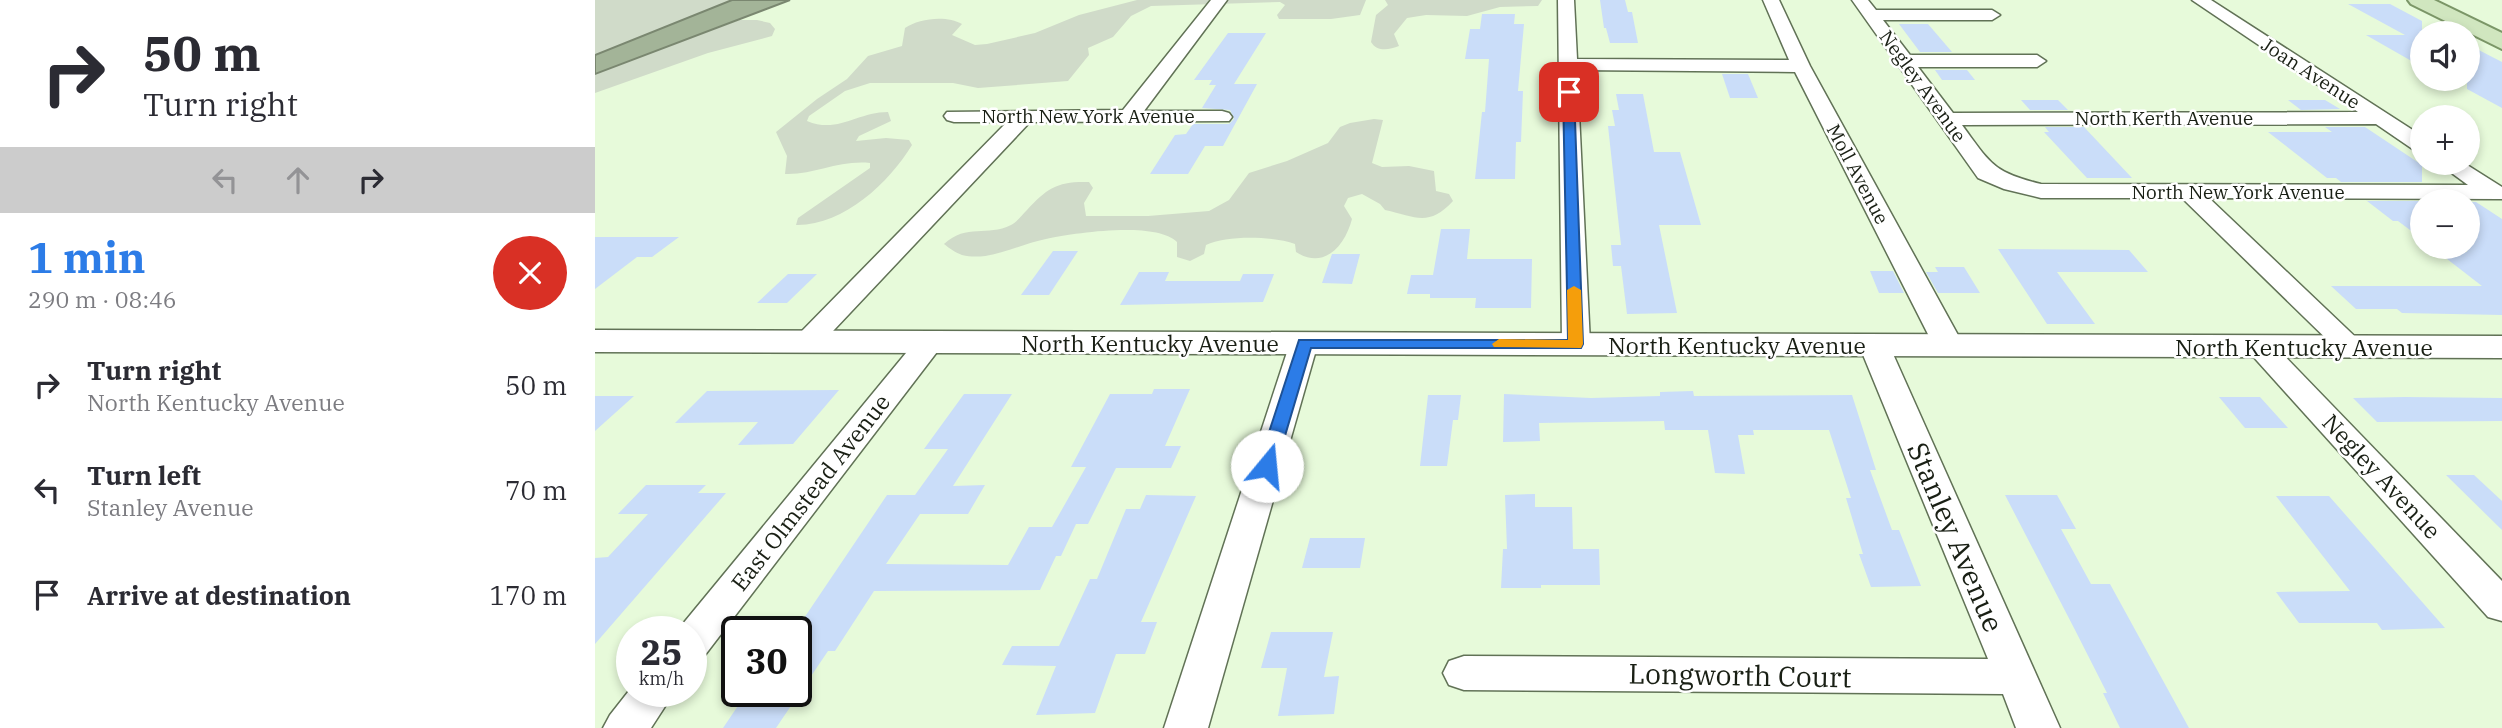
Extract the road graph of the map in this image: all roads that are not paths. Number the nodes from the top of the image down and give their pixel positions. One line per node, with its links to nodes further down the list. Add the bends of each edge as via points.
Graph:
1 (1219, 0): 17 (street)
2 (1566, 0): 13 (street)
3 (1771, 0): 14 (street, Moll Avenue)
4 (2200, 0): 19 (street, Joan Avenue)
5 (2418, 0): 10 (main road)
6 (2445, 0): 9 (main road)
7 (1866, 8): 8 (street); 11 (street, Negley Avenue)
8 (1992, 15)
9 (2502, 27)
10 (2502, 42)
11 (1905, 61): 12 (street); 20 (street, Negley Avenue)
12 (2037, 61)
13 (1568, 64): 14 (street); 30 (street)
14 (1801, 66): 32 (street, Moll Avenue)
15 (954, 116): 16 (street, North New York Avenue)
16 (1025, 116): 17 (street, North New York Avenue); 27 (street)
17 (1129, 116): 18 (street, North New York Avenue)
18 (1222, 117)
19 (2381, 118): 20 (street, North Kerth Avenue); 21 (street, Joan Avenue)
20 (1947, 119): 22 (street, Negley Avenue)
21 (2410, 137)
22 (1986, 173): 24 (street, North New York Avenue, via 2041,191)
23 (2467, 175): 25 (street)
24 (2189, 192): 25 (street, North New York Avenue); 34 (street)
25 (2498, 195)
26 (595, 341): 27 (street, North Kentucky Avenue)
27 (807, 342): 28 (street, North Kentucky Avenue)
28 (930, 342): 29 (street, North Kentucky Avenue); 37 (street, East Olmstead Avenue)
29 (1304, 343): 30 (street, North Kentucky Avenue); 42 (street)
30 (1576, 344): 31 (street, North Kentucky Avenue)
31 (1874, 345): 32 (street, North Kentucky Avenue); 39 (street, Stanley Avenue)
32 (1949, 346): 33 (street, North Kentucky Avenue)
33 (2260, 346): 34 (street, North Kentucky Avenue); 36 (street, Negley Avenue)
34 (2351, 347): 35 (street, North Kentucky Avenue)
35 (2502, 347)
36 (2502, 606)
37 (707, 623)
38 (1464, 673): 39 (street, Longworth Court)
39 (2015, 677): 43 (street, Stanley Avenue)
40 (641, 707): 41 (street)
41 (625, 728)
42 (1186, 728)
43 (2038, 728)

